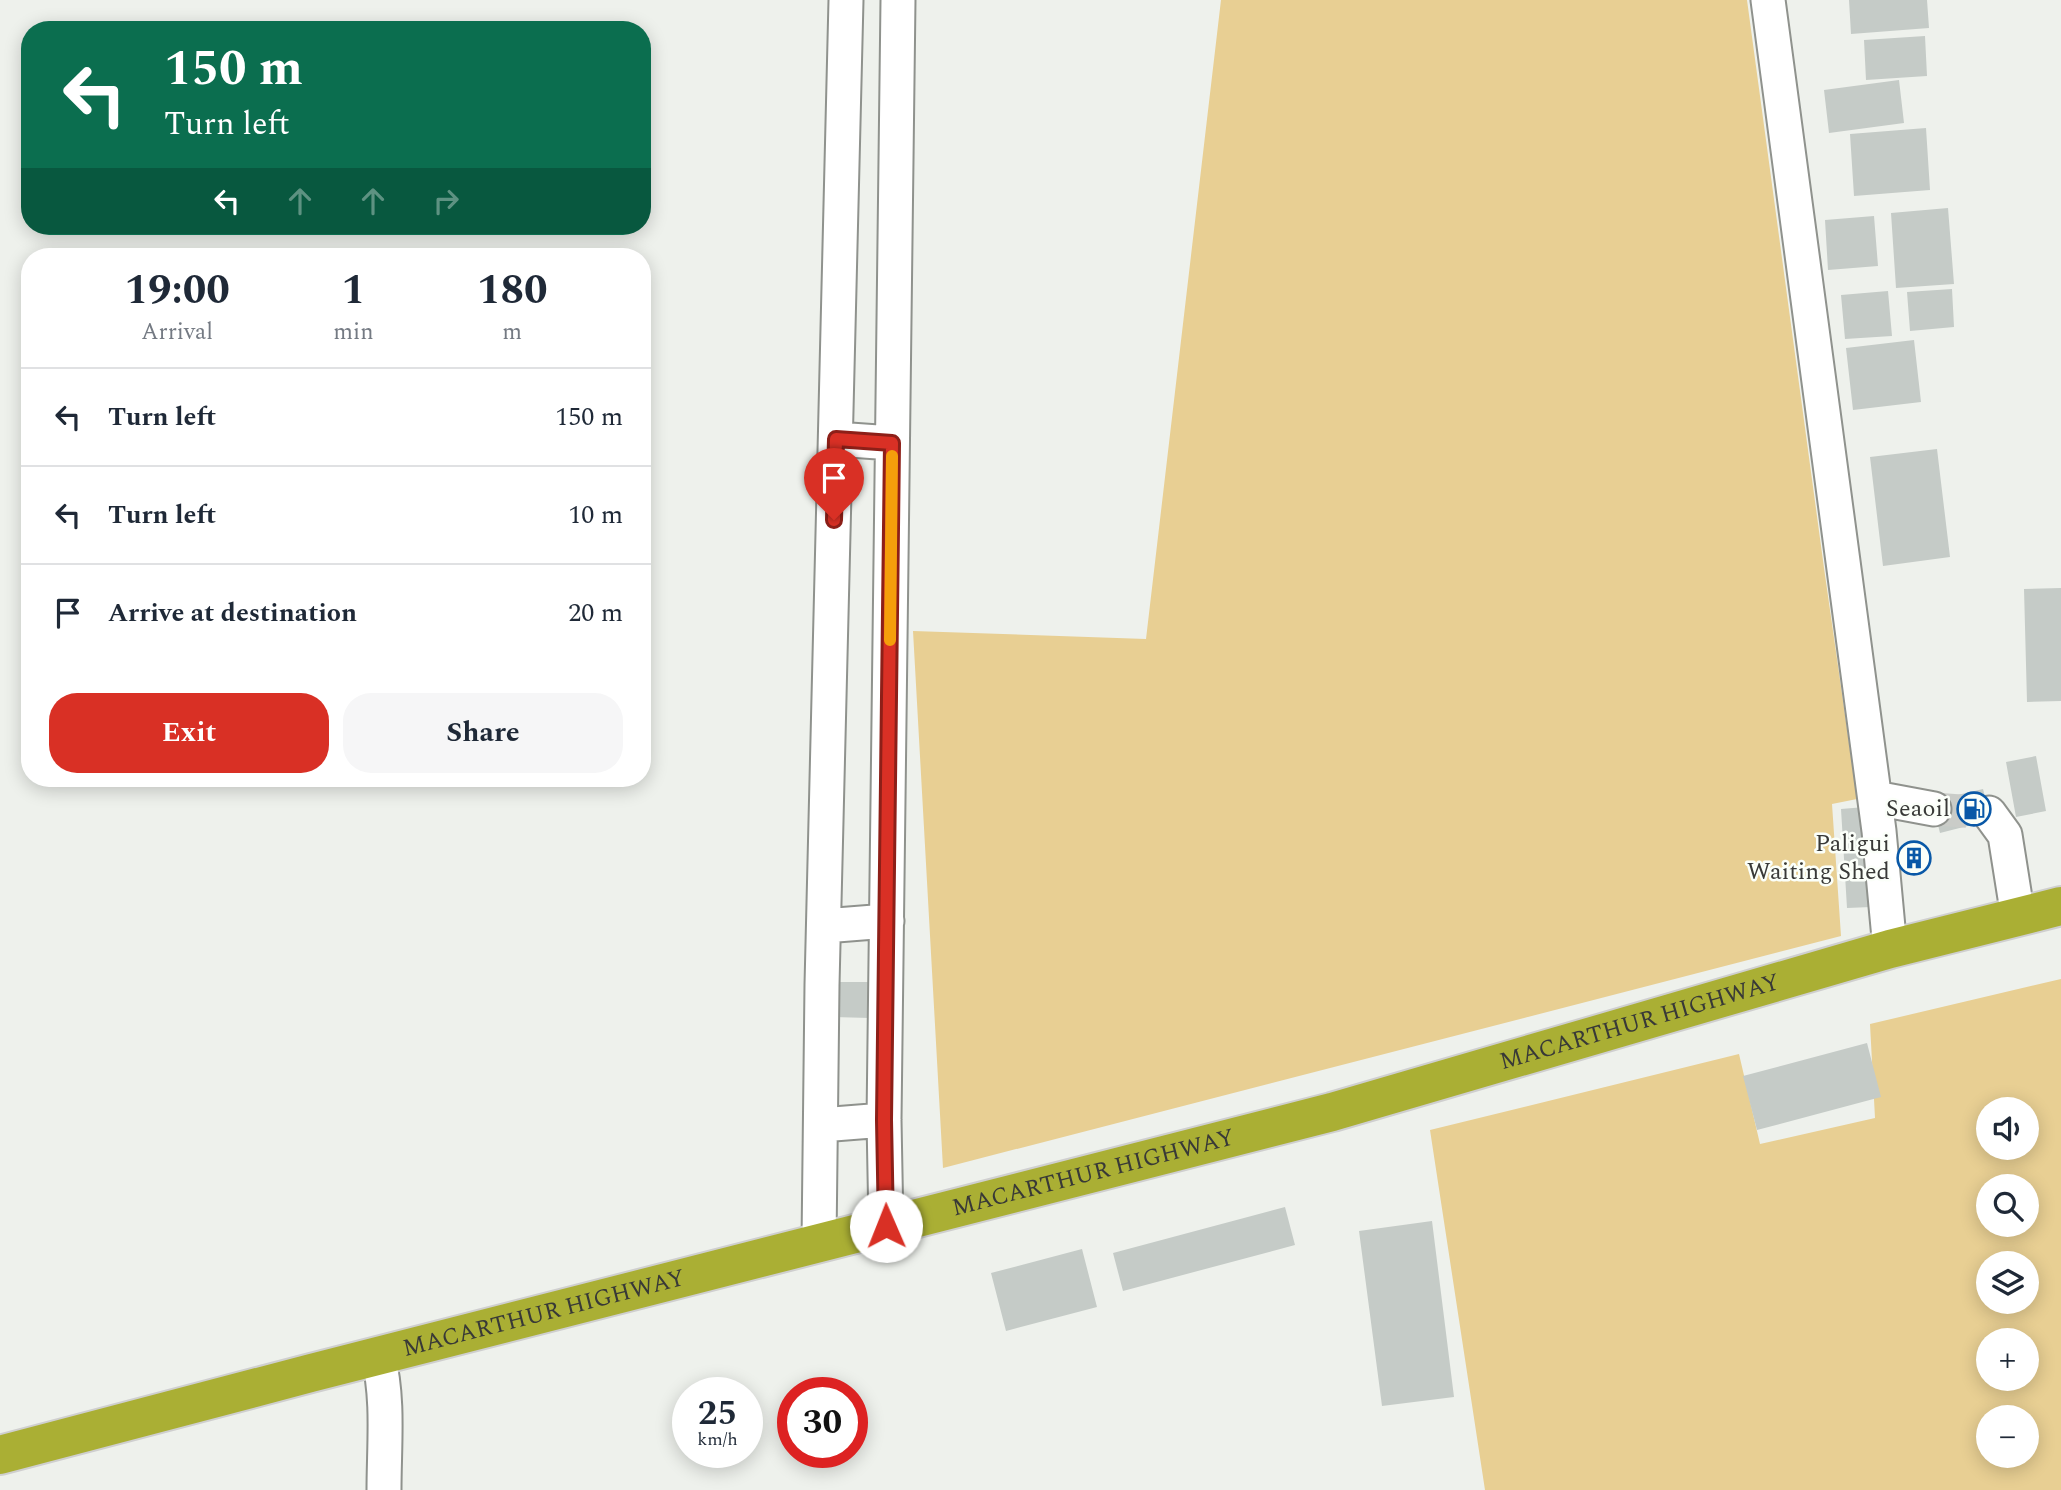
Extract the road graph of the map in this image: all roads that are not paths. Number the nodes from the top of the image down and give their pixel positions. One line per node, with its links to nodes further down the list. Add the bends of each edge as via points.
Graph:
1 (846, 0): 4 (street)
2 (898, 0): 5 (street)
3 (1768, 0): 6 (street)
4 (836, 439): 5 (street); 12 (street)
5 (892, 443): 11 (street)
6 (1875, 797): 7 (street); 13 (street)
7 (1934, 809)
8 (1989, 813): 10 (street, via 2005,835)
9 (2061, 906): 10 (highway, MACARTHUR HIGHWAY)
10 (2018, 917): 13 (highway, MACARTHUR HIGHWAY)
11 (887, 921): 12 (street); 14 (street)
12 (824, 926): 15 (street)
13 (1890, 948): 16 (highway, MACARTHUR HIGHWAY, via 1332,1112)
14 (884, 1120): 15 (street); 16 (street)
15 (821, 1125): 17 (street)
16 (886, 1226): 17 (highway, MACARTHUR HIGHWAY)
17 (819, 1243): 18 (highway, MACARTHUR HIGHWAY)
18 (378, 1356): 19 (highway, MACARTHUR HIGHWAY); 20 (street, via 384,1399)
19 (0, 1455)
20 (384, 1490)

